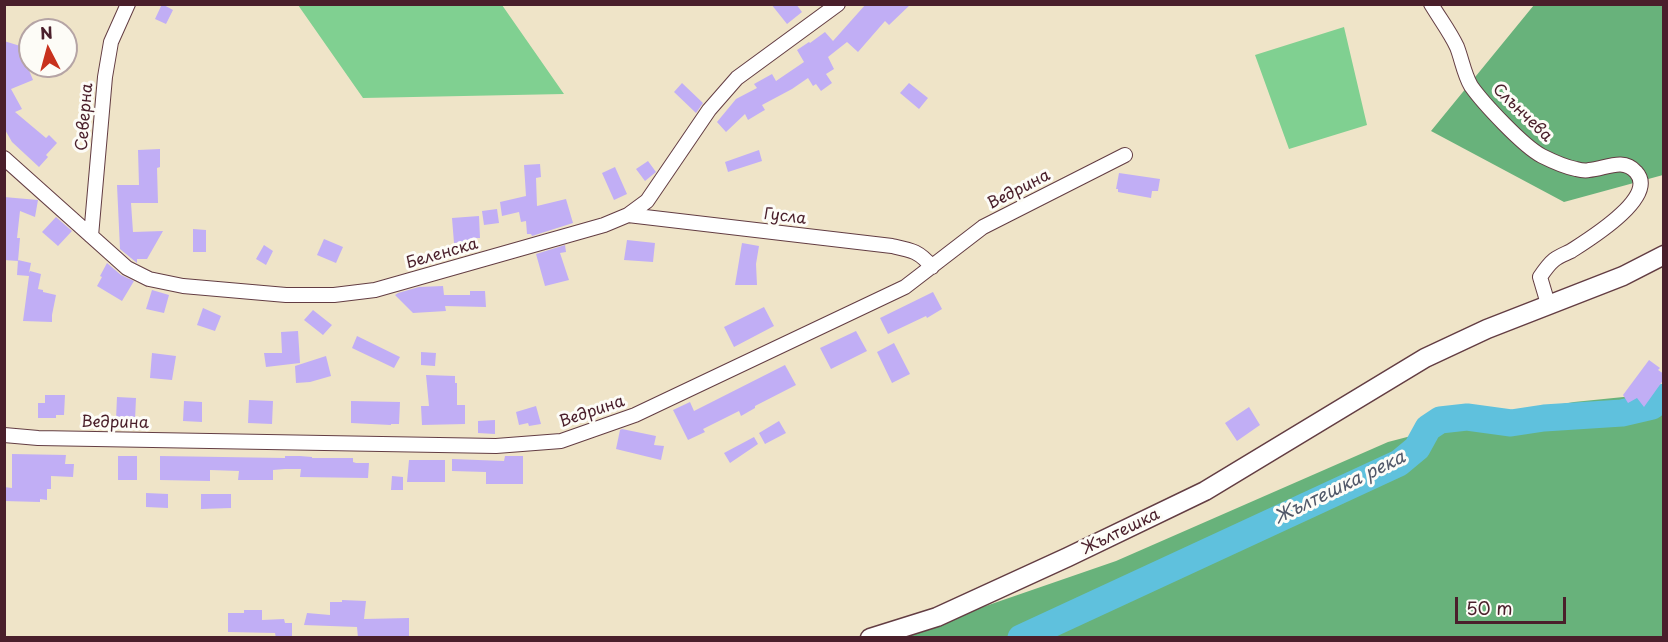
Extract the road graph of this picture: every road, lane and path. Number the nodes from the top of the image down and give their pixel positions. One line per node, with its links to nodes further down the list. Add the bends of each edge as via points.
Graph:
1 (128, 4): 7 (street, Северна, via 111,42 105,77)
2 (838, 4): 6 (street, Беленска, via 738,78 709,110 647,201)
3 (1431, 4): 10 (street, Слънчева, via 1451,35 1470,84 1541,156 1576,169 1628,165 1642,180 1640,190 1625,211 1554,260 1545,271 1540,278)
4 (1125, 155): 9 (street, Ведрина, via 983,227)
5 (4, 158): 7 (street, Беленска)
6 (628, 215): 7 (street, Беленска, via 375,290 334,295 218,290 149,279 128,268); 9 (street, Гусла, via 892,246 913,250)
7 (91, 236)
8 (1664, 255): 10 (main road, Жълтешка, via 1623,276)
9 (932, 267): 11 (street, Ведрина, via 905,287 635,415 561,441 496,446)
10 (1548, 304): 12 (main road, Жълтешка, via 1425,358 1205,491 937,617)
11 (4, 435)
12 (870, 638)

